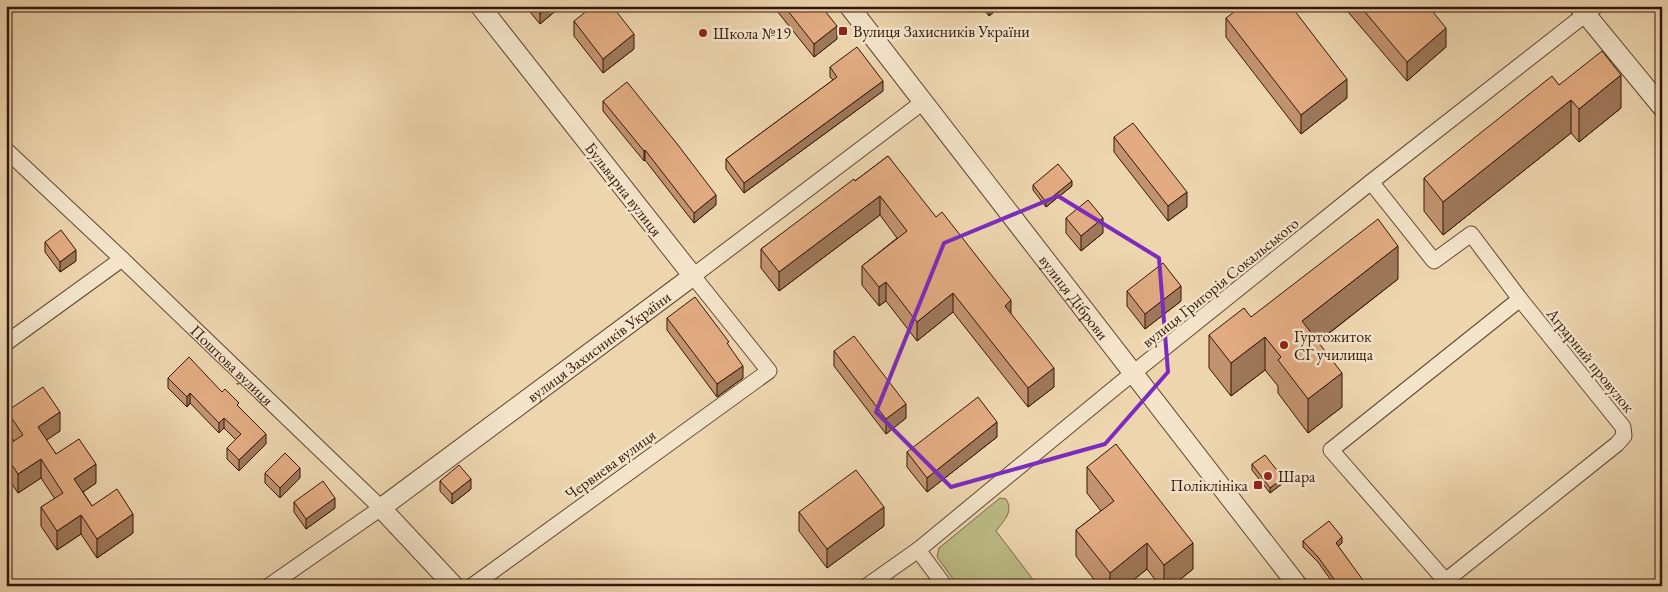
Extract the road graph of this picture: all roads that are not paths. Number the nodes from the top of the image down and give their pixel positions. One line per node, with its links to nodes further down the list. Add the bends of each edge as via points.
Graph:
1 (480, 6): 9 (street, Бульварна вулиця)
2 (849, 6): 4 (street, вулиця Діброви)
3 (1587, 9): 5 (street); 7 (street, вулиця Григорія Сокальського)
4 (924, 102): 9 (street, вулиця Захисників України); 13 (street, вулиця Діброви)
5 (1662, 107)
6 (6, 150): 8 (street, Поштова вулиця)
7 (1371, 182): 10 (street, Аграрний провулок, via 1434,261 1471,234); 13 (street, вулиця Григорія Сокальського)
8 (122, 259): 11 (street); 14 (street, Поштова вулиця)
9 (693, 276): 12 (street, Бульварна вулиця); 14 (street, вулиця Захисників України)
10 (1520, 299): 16 (street, Аграрний провулок, via 1623,427 1624,436); 16 (street, via 1331,450)
11 (6, 343)
12 (769, 371): 19 (street, Червнева вулиця)
13 (1133, 373): 15 (street, вулиця Григорія Сокальського); 22 (street, вулиця Діброви)
14 (380, 508): 17 (street, вулиця Захисників України); 18 (street, Поштова вулиця)
15 (918, 550): 20 (street, вулиця Григорія Сокальського); 21 (street)
16 (1445, 584)
17 (269, 586)
18 (454, 586)
19 (472, 586)
20 (867, 586)
21 (945, 586)
22 (1298, 586)

